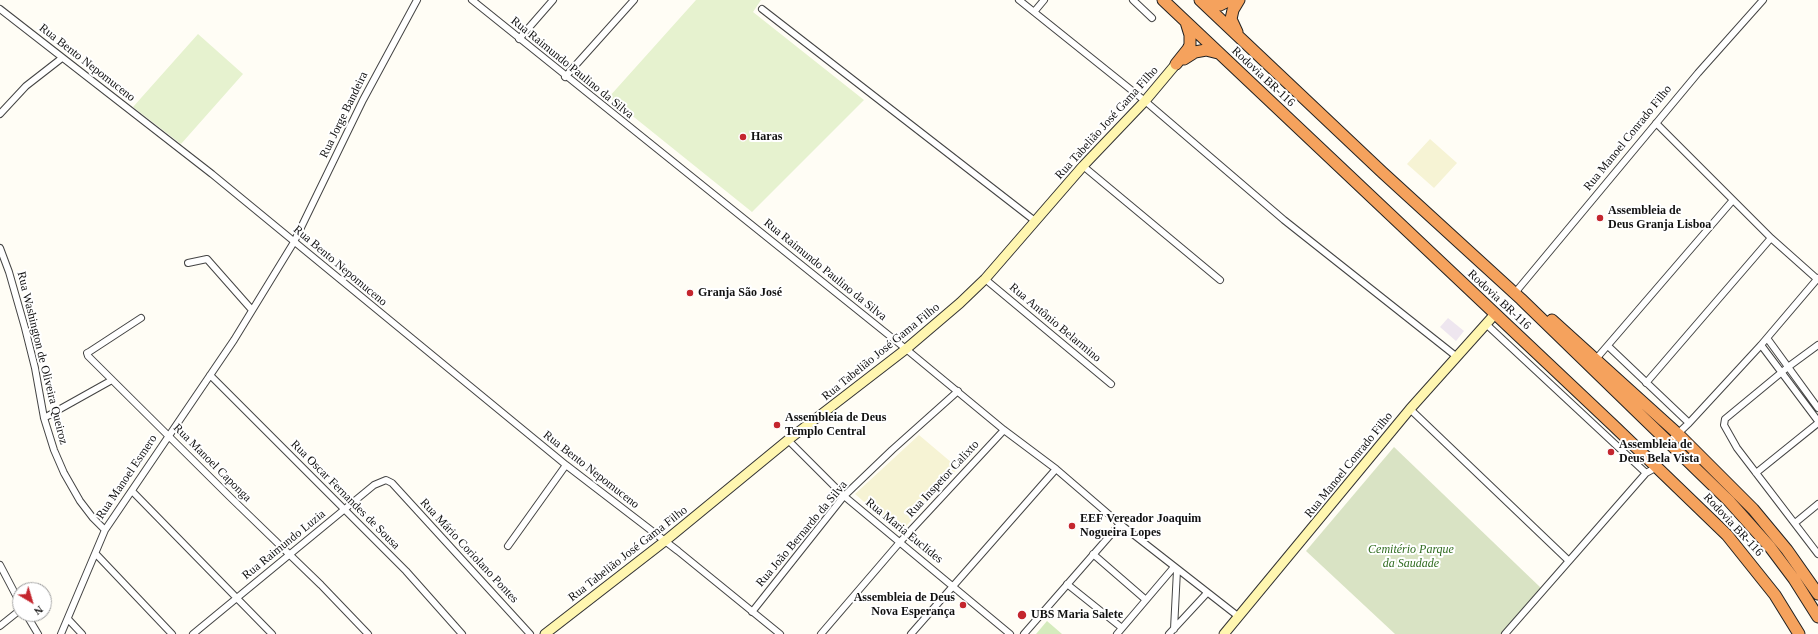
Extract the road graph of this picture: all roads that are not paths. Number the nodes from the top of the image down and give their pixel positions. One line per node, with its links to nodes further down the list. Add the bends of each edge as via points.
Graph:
1 (417, 0): 31 (street, Rua Jorge Bandeira, via 362,100)
2 (472, 0): 19 (street, Rua Raimundo Paulino da Silva)
3 (553, 0): 19 (street)
4 (634, 0): 23 (street)
5 (1019, 0): 15 (street)
6 (1044, 0): 15 (street)
7 (1132, 0): 16 (street)
8 (1163, 0): 17 (highway, Rodovia BR-116)
9 (1230, 0): 12 (highway, via 1220,5)
10 (1239, 0): 18 (highway, via 1231,19)
11 (1763, 0): 26 (street, Rua Manoel Conrado Filho)
12 (1201, 1): 18 (highway, Rodovia BR-116)
13 (0, 9): 21 (street, Rua Bento Nepomuceno)
14 (762, 9): 29 (street)
15 (1034, 12): 24 (street)
16 (1152, 18)
17 (1186, 22): 20 (highway, Rodovia BR-116); 22 (highway, via 1190,45)
18 (1240, 38): 37 (highway, Rodovia BR-116)
19 (519, 39): 23 (street, Rua Raimundo Paulino da Silva)
20 (1219, 53): 22 (highway, via 1206,50 1195,52); 39 (highway, Rodovia BR-116)
21 (62, 58): 25 (street, via 26,86); 31 (street, Rua Bento Nepomuceno, via 212,174)
22 (1176, 64): 24 (street, Rua Tabelião José Gama Filho)
23 (565, 77): 46 (street, Rua Raimundo Paulino da Silva)
24 (1145, 100): 27 (street, Rua Tabelião José Gama Filho); 47 (street, via 1284,220)
25 (0, 114)
26 (1656, 123): 28 (street); 37 (street, Rua Manoel Conrado Filho)
27 (1083, 166): 29 (street, Rua Tabelião José Gama Filho); 36 (street)
28 (1733, 200): 30 (street); 45 (street)
29 (1034, 221): 35 (street, Rua Tabelião José Gama Filho)
30 (1771, 238): 34 (street); 53 (street)
31 (294, 242): 38 (street, Rua Manoel Esmero); 66 (street, Rua Bento Nepomuceno)
32 (0, 248): 58 (street, Rua Washington de Oliveira Queiroz, via 27,335)
33 (188, 263): 38 (street, via 207,259)
34 (1817, 278): 42 (street)
35 (985, 279): 46 (street, Rua Tabelião José Gama Filho); 54 (street, Rua Antônio Belarmino)
36 (1220, 280)
37 (1518, 296): 48 (highway, via 1552,320); 65 (highway, Rodovia BR-116)
38 (252, 310): 51 (street, Rua Manoel Esmero)
39 (1495, 314): 41 (street, Rua Manoel Conrado Filho); 67 (highway, Rodovia BR-116)
40 (141, 318): 52 (street, Rua Manoel Caponga, via 87,353)
41 (1486, 324): 47 (street, Rua Manoel Conrado Filho); 69 (street)
42 (1767, 338): 43 (street); 49 (street)
43 (1761, 345): 50 (street); 60 (street)
44 (1818, 345): 49 (street)
45 (1608, 346): 48 (street); 53 (street)
46 (906, 349): 55 (street, Rua Raimundo Paulino da Silva); 64 (street, Rua Tabelião José Gama Filho)
47 (1457, 357): 57 (street, Rua Manoel Conrado Filho)
48 (1596, 358): 62 (highway)
49 (1788, 367): 50 (street); 56 (street)
50 (1782, 373): 59 (street); 70 (street, via 1724,422 1730,438)
51 (210, 375): 63 (street, Rua Manoel Esmero); 75 (street, Rua Oscar Fernandes de Sousa)
52 (112, 380): 58 (street); 63 (street, Rua Manoel Caponga)
53 (1646, 383): 60 (street)
54 (1111, 384)
55 (958, 391): 61 (street, Rua Raimundo Paulino da Silva); 73 (street, Rua João Bernardo da Silva)
56 (1818, 408)
57 (1410, 409): 86 (street); 98 (street, Rua Manoel Conrado Filho)
58 (44, 418): 78 (street, Rua Washington de Oliveira Queiroz, via 64,473 88,512)
59 (1818, 422): 70 (street)
60 (1689, 423): 62 (street)
61 (1004, 430): 68 (street, Rua Raimundo Paulino da Silva); 80 (street, Rua Inspetor Calixto)
62 (1678, 434): 65 (street); 93 (highway, via 1767,525)
63 (168, 436): 72 (street, Rua Manoel Esmero); 83 (street, Rua Manoel Caponga)
64 (788, 440): 73 (street, Rua Maria Euclides); 79 (street, Rua Tabelião José Gama Filho)
65 (1669, 442): 99 (highway, Rodovia BR-116, via 1747,520 1794,579)
66 (566, 465): 79 (street, Rua Bento Nepomuceno); 81 (street)
67 (1657, 467): 69 (street); 124 (highway, Rodovia BR-116, via 1741,550 1775,595)
68 (1056, 469): 77 (street, Rua Raimundo Paulino da Silva); 90 (street)
69 (1646, 473): 86 (street)
70 (1756, 474): 76 (street)
71 (392, 483): 75 (street, Rua Raimundo Luzia, via 386,480 378,482); 113 (street, Rua Mário Coriolano Pontes)
72 (132, 491): 78 (street, Rua Manoel Esmero); 94 (street)
73 (844, 496): 80 (street, Rua Maria Euclides); 96 (street, Rua João Bernardo da Silva)
74 (1818, 504): 76 (street)
75 (345, 509): 83 (street, Rua Raimundo Luzia); 112 (street, Rua Oscar Fernandes de Sousa, via 406,571)
76 (1795, 523): 85 (street)
77 (1120, 524): 84 (street); 88 (street, Rua Raimundo Paulino da Silva)
78 (105, 530): 82 (street, Rua Manoel Esmero)
79 (665, 541): 96 (street, Rua Bento Nepomuceno); 114 (street, Rua Tabelião José Gama Filho)
80 (900, 542): 90 (street, Rua Maria Euclides); 116 (street, Rua Inspetor Calixto)
81 (508, 546)
82 (96, 554): 100 (street, Rua Manoel Esmero); 108 (street)
83 (290, 554): 94 (street, Rua Raimundo Luzia); 111 (street, Rua Manoel Caponga)
84 (1093, 554): 89 (street); 95 (street)
85 (1818, 554)
86 (1569, 561): 123 (street)
87 (0, 565): 91 (street)
88 (1176, 568): 92 (street, Rua Raimundo Paulino da Silva); 95 (street); 104 (street)
89 (1067, 584): 103 (street); 119 (street)
90 (954, 586): 117 (street); 118 (street, Rua Maria Euclides)
91 (12, 588)
92 (1207, 593): 98 (street, Rua Raimundo Paulino da Silva); 104 (street)
93 (1818, 594)
94 (238, 598): 109 (street, Rua Raimundo Luzia); 110 (street)
95 (1146, 600): 103 (street)
96 (752, 612): 115 (street, Rua Bento Nepomuceno)
97 (12, 616): 102 (street)
98 (1239, 617): 122 (street, Rua Manoel Conrado Filho)
99 (1818, 617)
100 (68, 618): 106 (street, Rua Manoel Esmero); 107 (street)
101 (31, 622): 105 (street)
102 (0, 626)
103 (1122, 628): 120 (street)
104 (1174, 629): 121 (street)
105 (38, 634)
106 (61, 634)
107 (82, 634)
108 (172, 634)
109 (193, 634)
110 (272, 634)
111 (368, 634)
112 (462, 634)
113 (530, 634)
114 (545, 634)
115 (780, 634)
116 (821, 634)
117 (911, 634)
118 (1010, 634)
119 (1024, 634)
120 (1117, 634)
121 (1169, 634)
122 (1224, 634)
123 (1505, 634)
124 (1799, 634)

